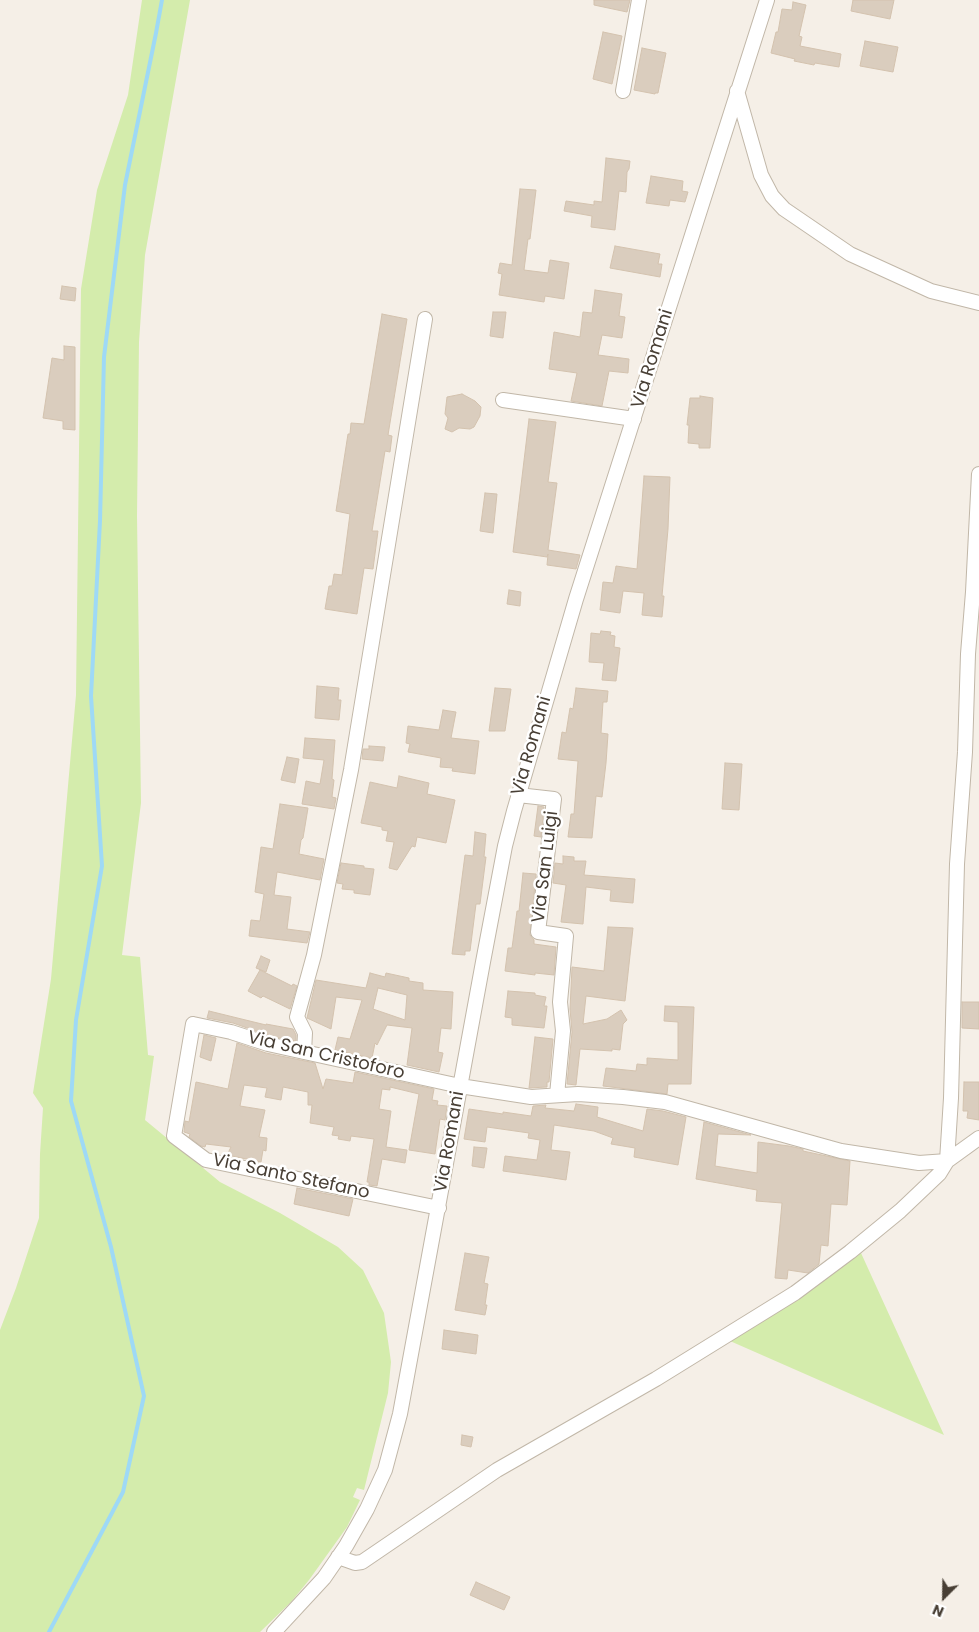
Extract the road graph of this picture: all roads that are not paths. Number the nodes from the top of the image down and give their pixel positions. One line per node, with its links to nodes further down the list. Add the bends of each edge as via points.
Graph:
1 (639, 0): 3 (street)
2 (767, 0): 4 (street, Via Romani)
3 (623, 91)
4 (737, 91): 5 (street, via 760,175 784,209 850,254 931,291); 8 (street, Via Romani)
5 (979, 303)
6 (425, 319): 12 (street, via 351,770 318,937 297,1017 304,1034)
7 (503, 400): 8 (street)
8 (634, 419): 10 (street, Via Romani)
9 (979, 474): 16 (street, via 957,864 952,1098)
10 (518, 795): 13 (street, Via Romani, via 505,846); 14 (street, Via San Luigi, via 554,799 538,932 566,936)
11 (193, 1024): 12 (street, Via San Cristoforo); 17 (street, Via Santo Stefano, via 174,1136 206,1160)
12 (304, 1052): 13 (street, Via San Cristoforo)
13 (460, 1086): 14 (street, Via San Cristoforo, via 531,1097); 17 (street, Via Romani)
14 (557, 1095): 16 (street, Via San Cristoforo, via 664,1102 841,1151 919,1162)
15 (979, 1138): 16 (street)
16 (947, 1161): 18 (street, via 939,1174 900,1210 796,1293 656,1379 497,1470 362,1562)
17 (439, 1208): 18 (street, Via Romani, via 400,1414 385,1470 367,1509)
18 (338, 1557): 19 (street, Via Romani, via 324,1578)
19 (274, 1632)

